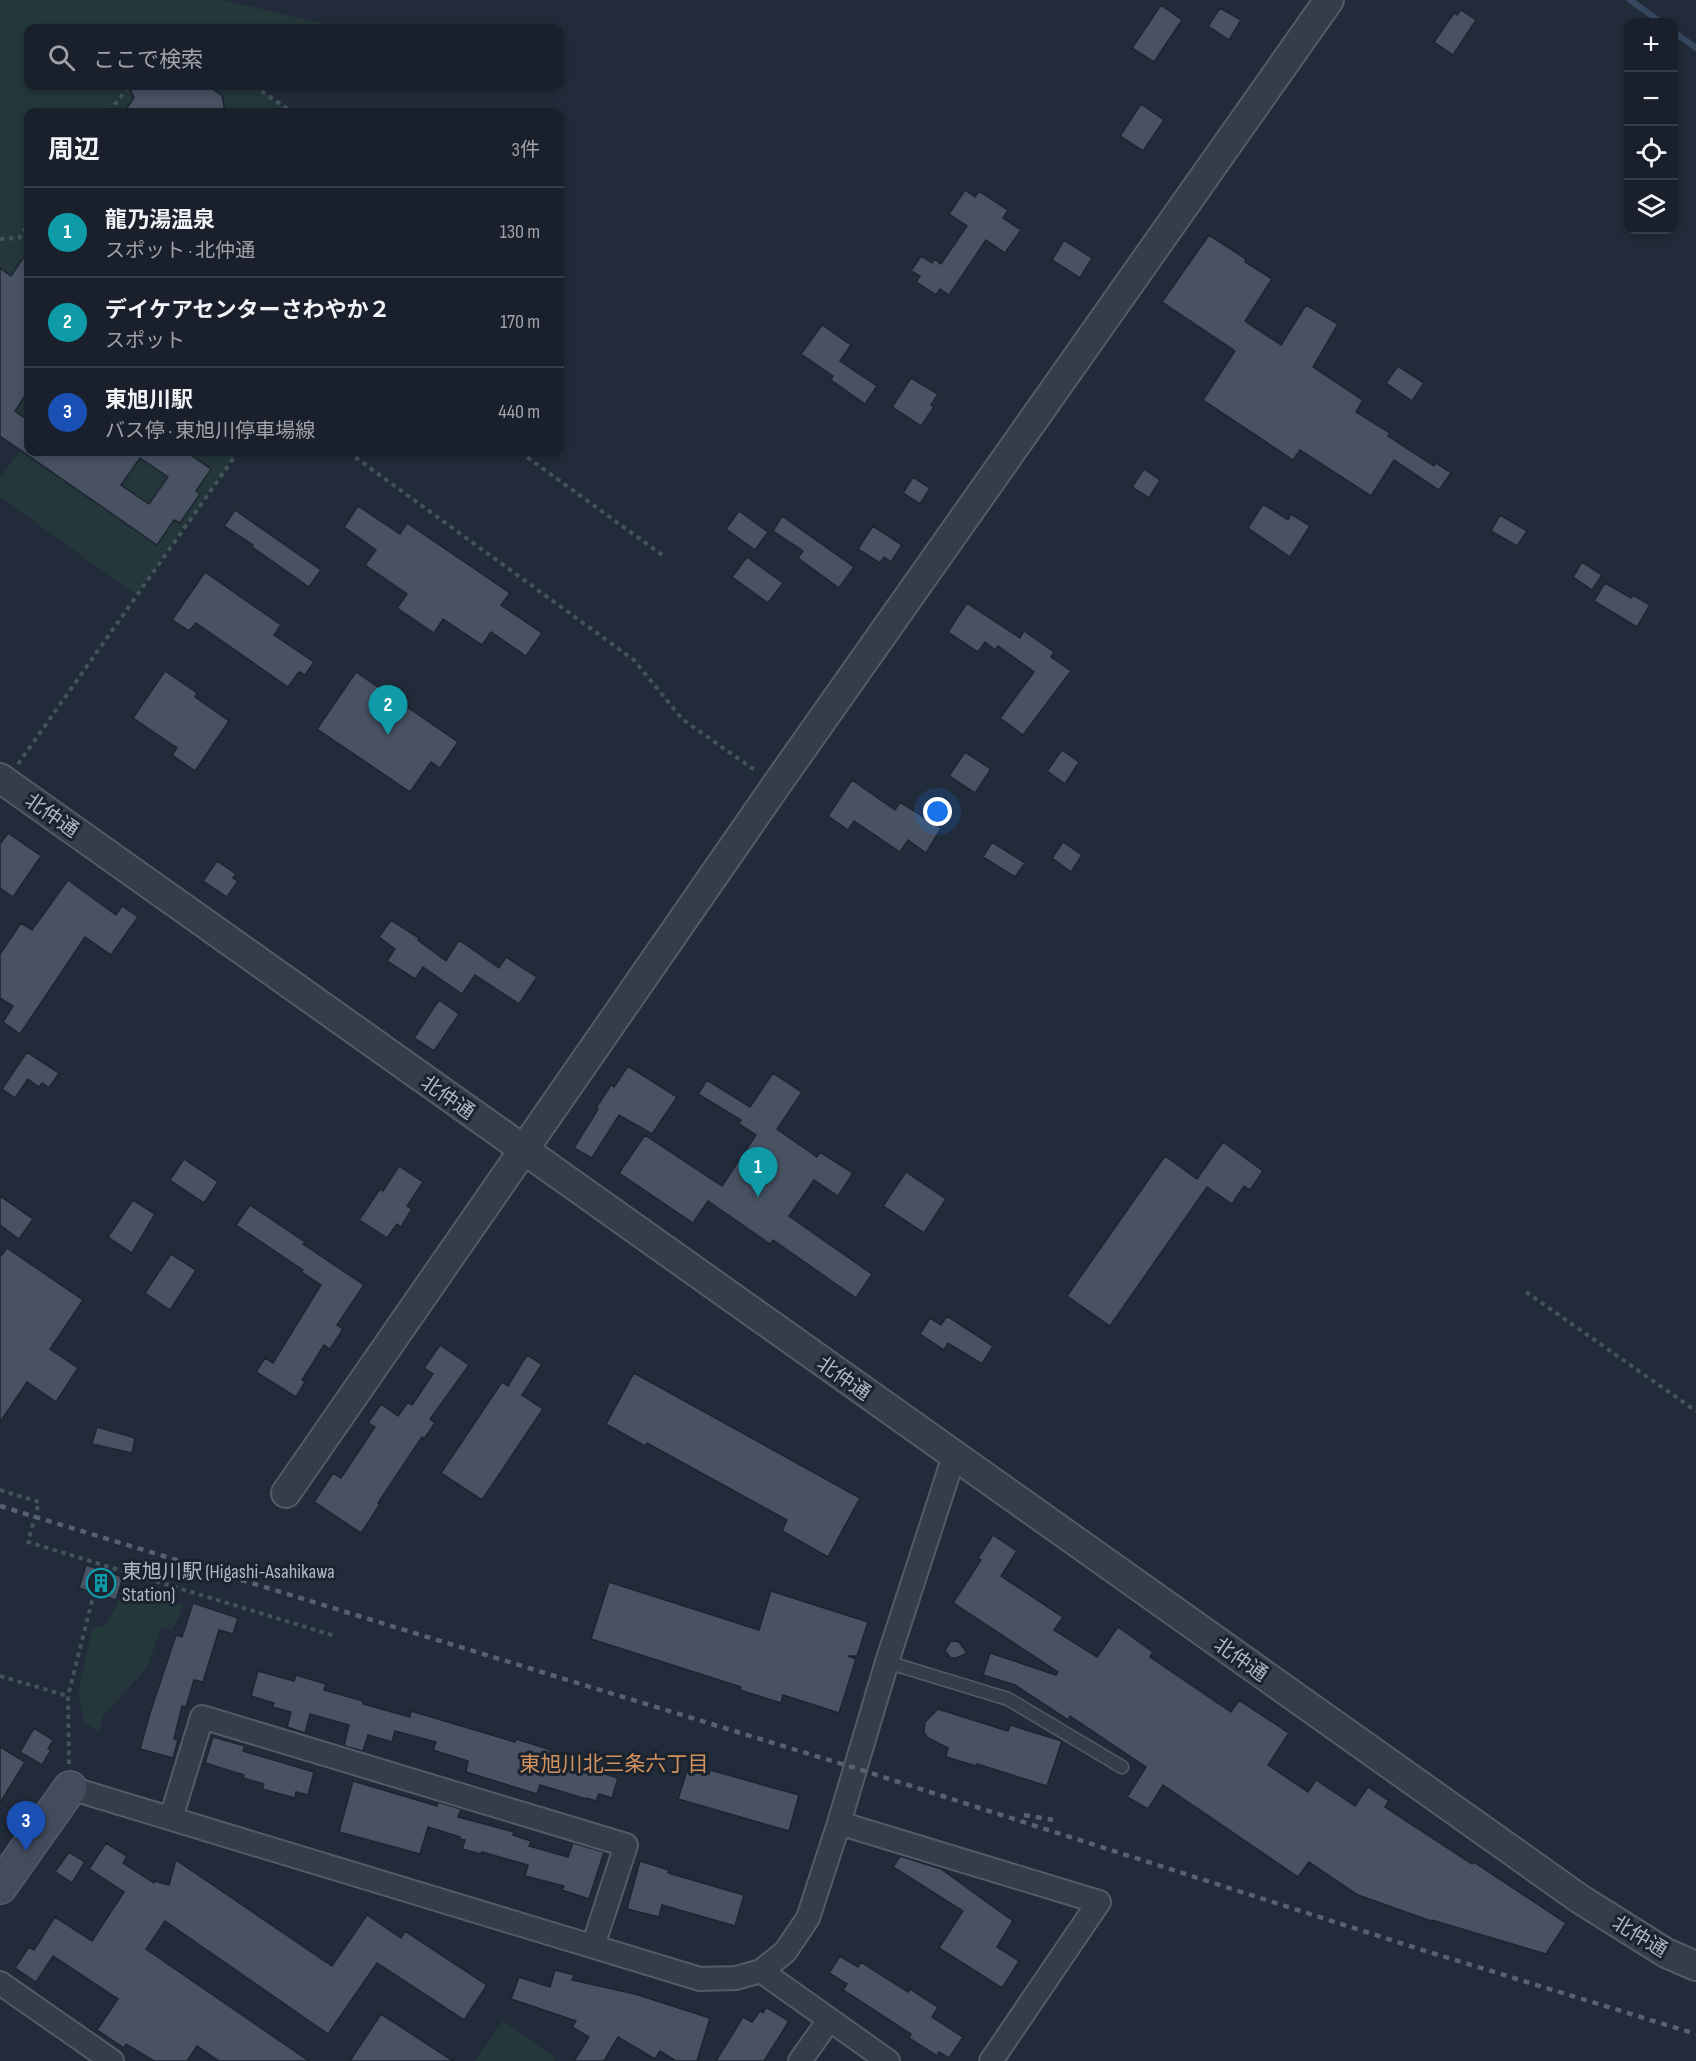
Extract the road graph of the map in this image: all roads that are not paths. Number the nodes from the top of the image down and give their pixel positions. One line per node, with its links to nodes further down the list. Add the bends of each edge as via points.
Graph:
1 (1329, 0): 3 (street)
2 (4, 780): 3 (street, 北仲通)
3 (524, 1150): 4 (street, 北仲通); 5 (street)
4 (954, 1456): 6 (street); 13 (street, 北仲通, via 1580,1899 1666,1953)
5 (286, 1493)
6 (887, 1662): 7 (lane, via 1008,1699); 10 (street)
7 (1122, 1767)
8 (70, 1788): 9 (street); 11 (main road)
9 (171, 1818): 12 (street); 12 (street, via 202,1716 626,1845)
10 (839, 1823): 14 (street, via 808,1918 784,1952); 20 (street, via 1099,1902)
11 (2, 1881)
12 (593, 1946): 14 (street, via 700,1979 736,1978)
13 (1696, 1966)
14 (761, 1971): 16 (street)
15 (0, 1983): 17 (street)
16 (829, 2020): 18 (street); 19 (street)
17 (112, 2061)
18 (800, 2061)
19 (888, 2061)
20 (991, 2061)

